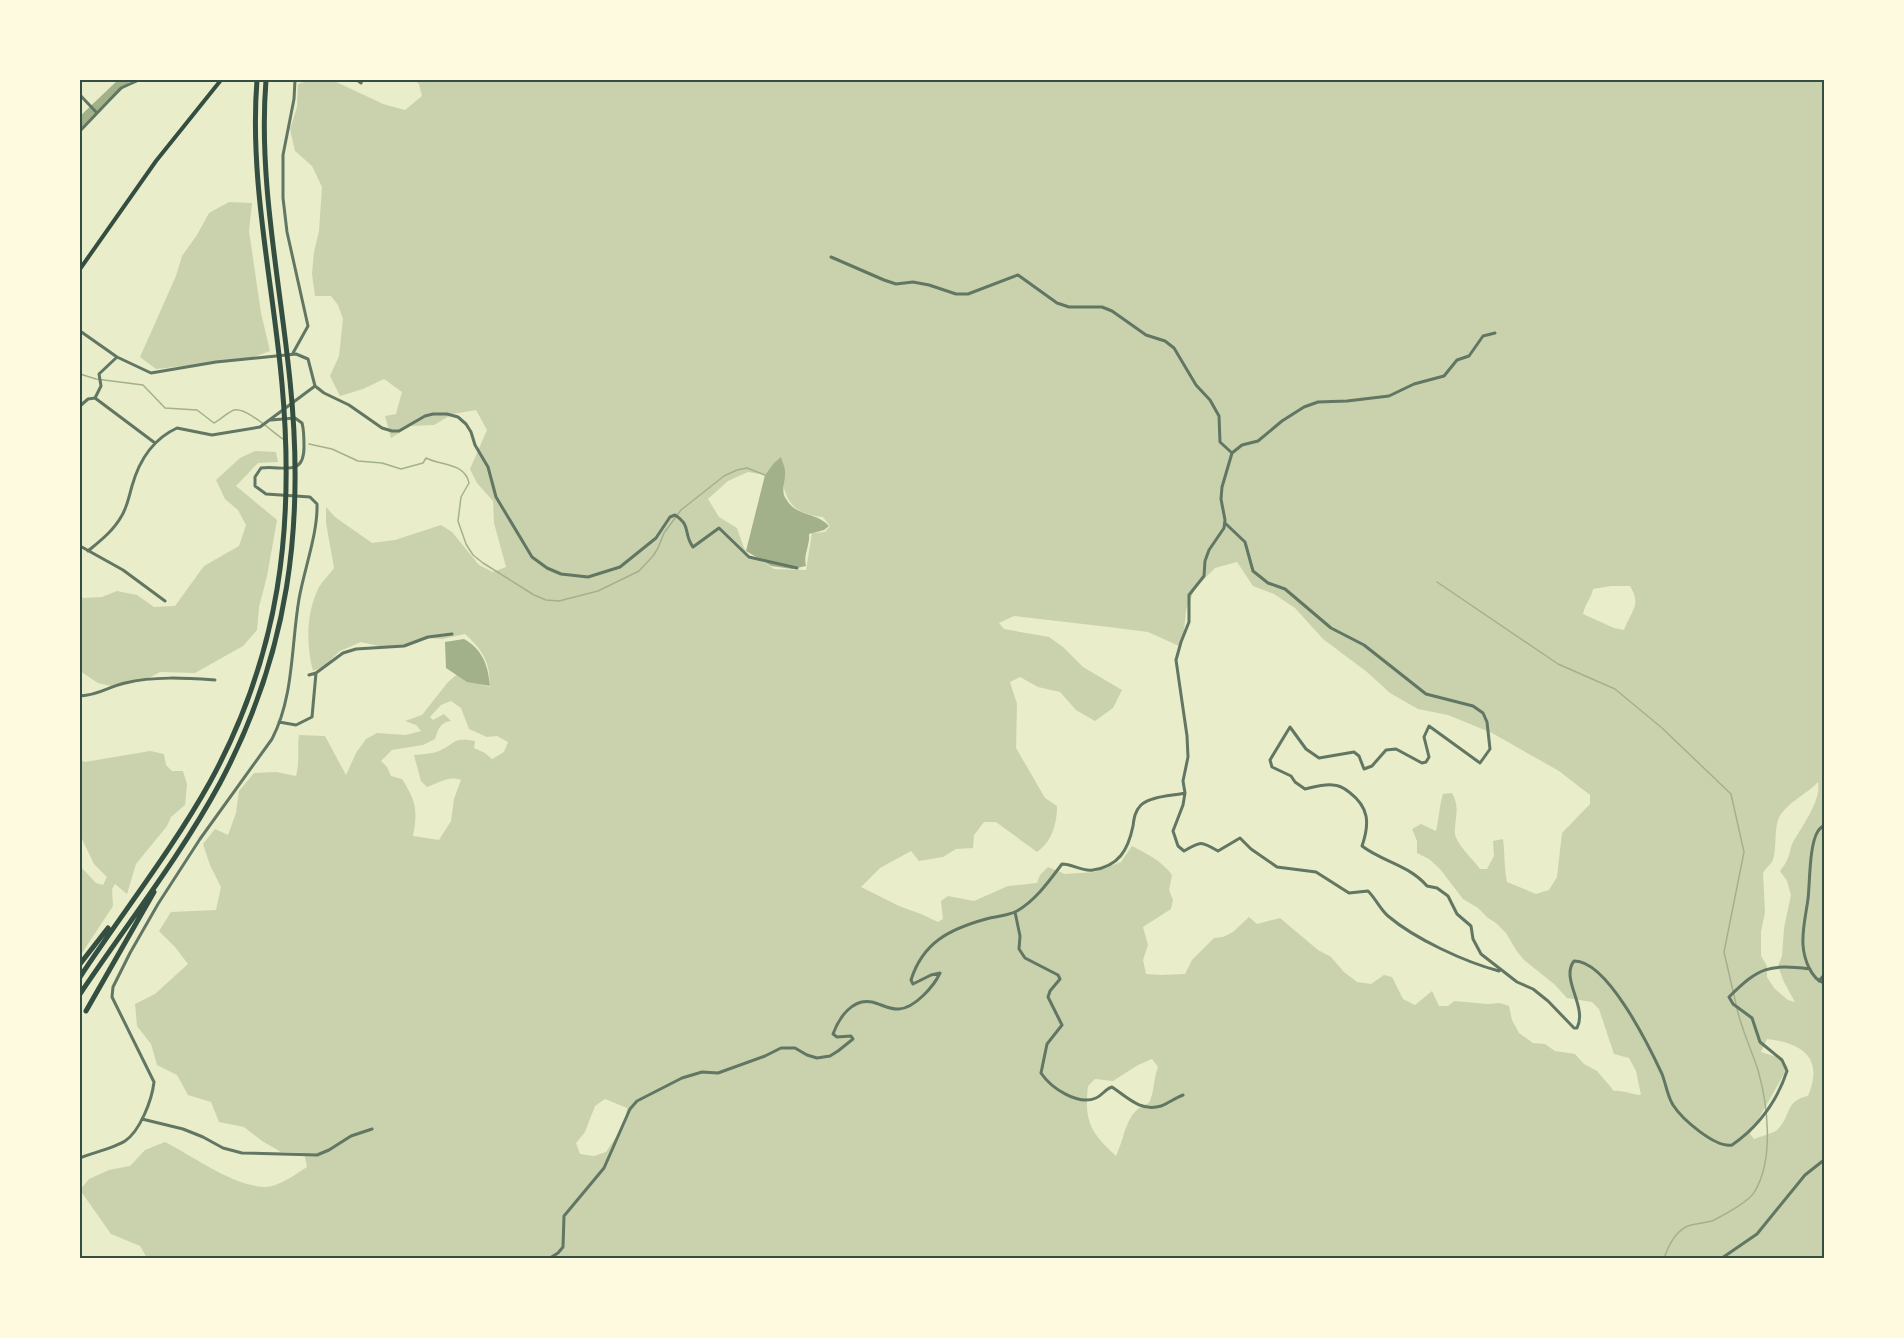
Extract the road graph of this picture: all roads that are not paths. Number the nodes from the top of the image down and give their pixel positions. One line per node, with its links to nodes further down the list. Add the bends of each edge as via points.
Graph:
1 (139, 80): 9 (street, via 121,88)
2 (221, 80): 12 (main road, via 156,161)
3 (257, 80): 36 (highway, via 261,200 285,426 287,503 283,557 276,602 245,707 219,763)
4 (266, 80): 37 (highway, via 270,210 294,426 296,504 291,567 267,672 238,747)
5 (295, 80): 15 (street, via 283,155 283,198 308,326)
6 (357, 80): 7 (street)
7 (362, 80)
8 (80, 95): 9 (street)
9 (96, 112): 10 (street)
10 (80, 131)
11 (831, 257): 22 (street, via 896,284 913,282 956,294 968,294 1018,275 1069,308 1102,307 1112,311 1146,335 1174,348 1219,416 1220,442)
12 (80, 269)
13 (80, 331): 16 (street)
14 (1495, 333): 22 (street, via 1483,336 1469,356 1457,360 1444,376 1389,396 1318,402)
15 (293, 353): 16 (street, via 151,373); 17 (street, via 308,359)
16 (117, 357): 18 (street, via 102,370)
17 (315, 386): 20 (street); 26 (street, via 392,431 406,429 433,414 458,417 471,432 488,467 496,498 532,558 547,568 588,577 620,567 656,538 672,516 685,523 693,547 719,528 749,557)
18 (95, 398): 19 (street); 21 (street)
19 (80, 406)
20 (270, 420): 21 (street, via 253,429 212,435 177,428); 33 (street, via 295,418 302,423 304,458 293,467 261,468 255,486 266,494 310,497 317,504 299,600 294,654)
21 (155, 443): 25 (street, via 135,474 121,518)
22 (1232, 453): 23 (street, via 1221,487)
23 (1225, 523): 34 (street, via 1209,550 1204,576 1189,595 1189,622 1176,660 1187,736); 41 (street, via 1245,542 1253,571 1268,583 1285,589 1331,628 1364,645 1426,694 1473,706 1483,713 1488,722 1490,749 1480,763 1429,726 1424,736 1429,757 1422,763 1396,748 1386,750 1367,769 1354,752 1318,758 1290,727 1270,764 1305,789 1335,785 1359,800 1367,824 1362,846 1406,868 1427,886 1448,896 1456,914 1471,926 1481,954)
24 (80, 546): 25 (street)
25 (88, 551): 27 (street, via 123,570)
26 (797, 568)
27 (165, 601)
28 (452, 634): 29 (street, via 404,646 356,648)
29 (316, 673): 30 (street); 33 (street, via 312,717 296,725)
30 (309, 675)
31 (215, 680): 32 (street, via 142,680)
32 (80, 696)
33 (279, 722): 49 (street, via 272,740 200,838 158,904 113,987 112,997 154,1082)
34 (1185, 793): 38 (street, via 1142,804 1123,856 1090,871 1062,864 1039,893); 41 (street, via 1173,831 1184,851 1204,843 1218,851 1240,838 1277,867 1316,872 1349,892 1368,891 1386,914 1404,928 1478,965)
35 (1824, 825): 40 (street, via 1815,840 1808,879 1803,945)
36 (168, 849): 39 (highway); 43 (highway)
37 (176, 854): 46 (highway); 47 (highway)
38 (1015, 912): 48 (street, via 1019,949 1025,958 1060,979 1048,997 1062,1026 1047,1044 1041,1073 1046,1081 1061,1093 1088,1099 1112,1087 1142,1108 1163,1105); 53 (street, via 960,927 928,947 911,980 913,984 940,975 920,998 906,1007 898,1009 862,1001 850,1007 833,1034 853,1039 830,1056 817,1058 795,1048 781,1048 718,1073 682,1078 637,1101 604,1168 564,1216 563,1247)
39 (80, 964)
40 (1810, 969): 41 (street, via 1763,969 1729,997 1752,1018 1760,1042 1782,1060 1787,1071 1761,1120 1738,1141 1726,1146 1674,1107 1626,1006 1591,967 1581,961 1569,966 1580,1016 1577,1028 1540,995); 44 (street)
41 (1502, 972)
42 (1824, 975): 44 (street)
43 (80, 977)
44 (1819, 981): 45 (street)
45 (1824, 983)
46 (80, 994)
47 (86, 1011)
48 (1183, 1095)
49 (142, 1119): 50 (street, via 183,1129 242,1153 317,1155); 51 (street, via 125,1141)
50 (372, 1129)
51 (80, 1158)
52 (1824, 1160): 54 (street, via 1805,1175 1757,1234)
53 (550, 1258)
54 (1722, 1258)

